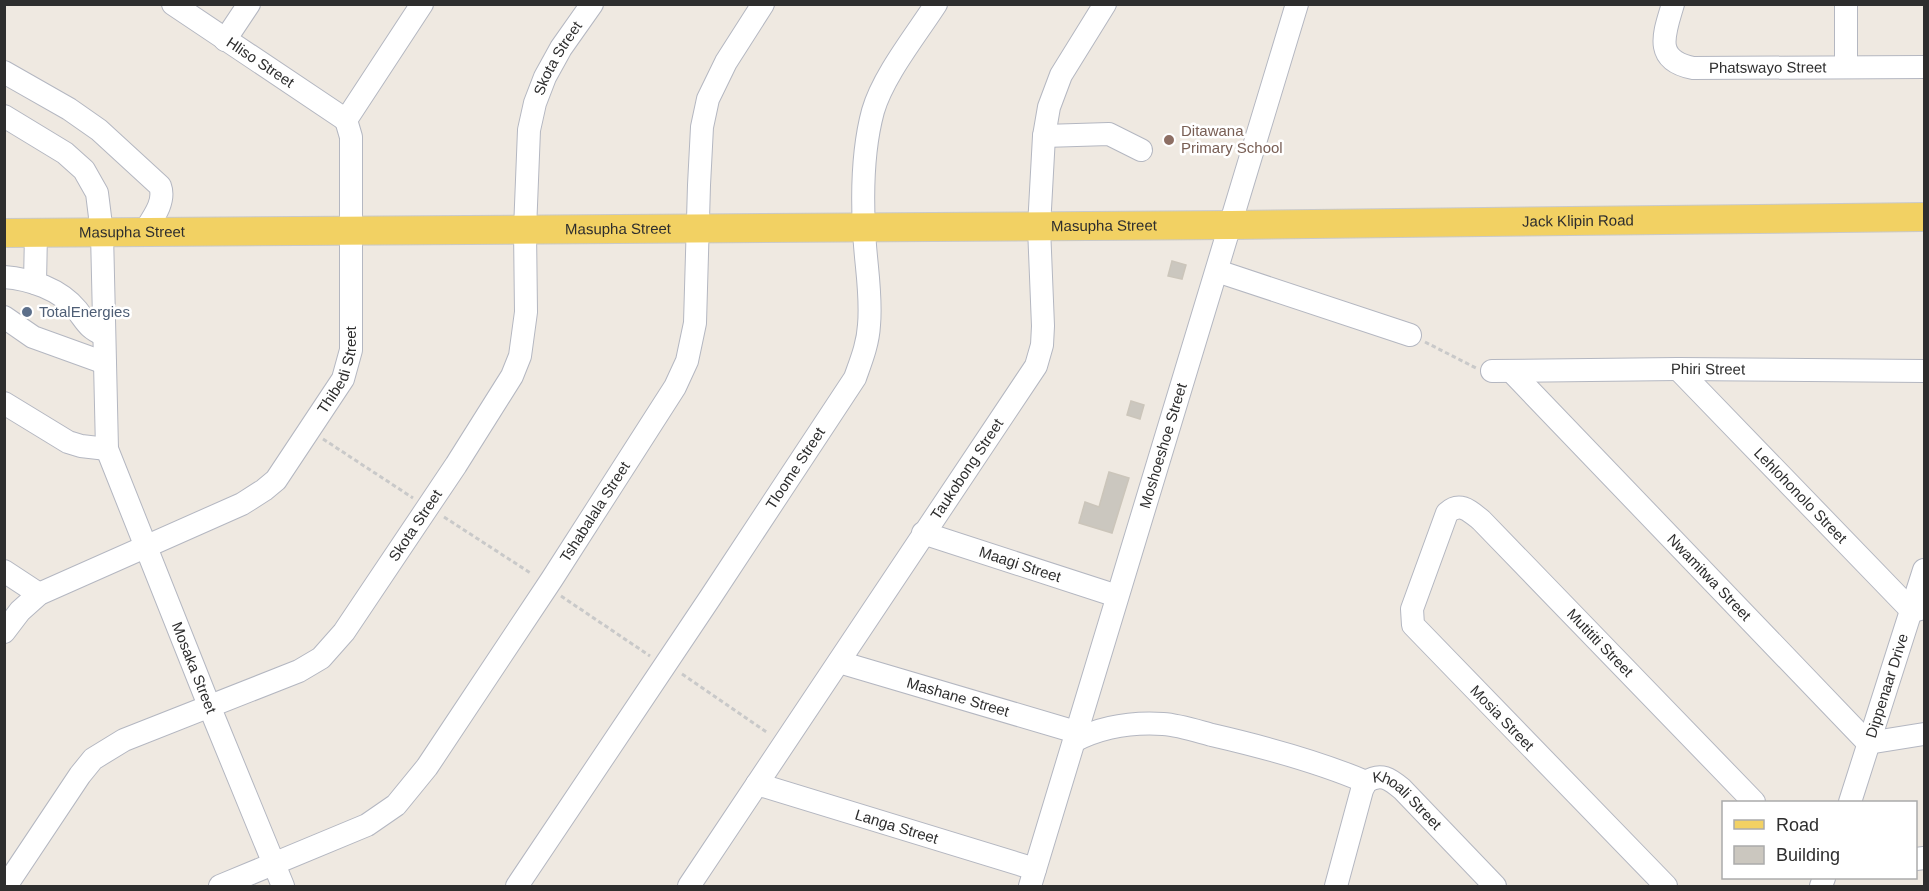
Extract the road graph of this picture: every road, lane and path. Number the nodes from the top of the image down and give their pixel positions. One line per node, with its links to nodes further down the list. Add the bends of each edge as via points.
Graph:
1 (173, 4): 11 (street, Hliso Street)
2 (249, 4): 11 (street)
3 (422, 4): 16 (street)
4 (592, 4): 24 (street, Skota Street, via 561,48 535,103 529,130)
5 (763, 4): 23 (street, Tshabalala Street, via 708,99 702,127)
6 (936, 4): 22 (street, Tloome Street, via 885,83 874,108 866,148)
7 (1105, 4): 17 (street, Taukobong Street, via 1061,75)
8 (1297, 4): 20 (street, Moshoeshoe Street)
9 (1673, 4): 12 (street, Phatswayo Street, via 1664,40 1677,65)
10 (1846, 4): 12 (street)
11 (225, 40): 16 (street, Hliso Street)
12 (1846, 66): 13 (street, Phatswayo Street)
13 (1924, 67)
14 (4, 72): 26 (street, via 99,130 160,186 161,200)
15 (4, 116): 29 (street, Mosaka Street, via 65,153 84,170 97,193)
16 (346, 120): 25 (street, Thibedi Street, via 351,137)
17 (1044, 136): 18 (street, via 1109,134); 21 (street, Taukobong Street)
18 (1141, 150)
19 (1924, 217): 20 (main road, Jack Klipin Road)
20 (1231, 225): 21 (main road, Masupha Street); 30 (street, Moshoeshoe Street)
21 (1039, 227): 22 (main road, Masupha Street); 43 (street, Taukobong Street, via 1043,326 1040,356)
22 (864, 228): 23 (main road, Masupha Street); 65 (street, Tloome Street, via 869,326 855,378)
23 (698, 229): 24 (main road, Masupha Street); 60 (street, Tshabalala Street, via 695,323 687,361 675,387 548,586 427,766 396,805 353,832)
24 (525, 230): 25 (main road, Masupha Street); 52 (street, Skota Street, via 526,312 520,356 512,376 456,465 334,645 321,658)
25 (350, 231): 26 (main road, Masupha Street); 44 (street, Thibedi Street, via 351,350 337,388 276,480 264,490 242,504)
26 (144, 232): 29 (main road, Masupha Street)
27 (4, 233): 28 (main road, Masupha Street)
28 (36, 233): 29 (main road, Masupha Street); 32 (street)
29 (102, 233): 34 (street, Mosaka Street)
30 (1217, 271): 35 (street); 48 (street, Moshoeshoe Street)
31 (4, 277): 32 (street)
32 (35, 283): 34 (street, via 59,295 91,329)
33 (4, 317): 36 (street, via 33,337)
34 (104, 335): 36 (street, Mosaka Street)
35 (1410, 335): 38 (path, via 1477,369)
36 (105, 363): 41 (street, Mosaka Street)
37 (1678, 369): 38 (street, Phiri Street); 39 (street, Phiri Street); 49 (street, Lehlohonolo Street)
38 (1501, 371): 55 (street, Nwamitwa Street)
39 (1924, 371)
40 (4, 403): 41 (street, via 68,442)
41 (107, 449): 44 (street, Mosaka Street)
42 (1442, 524): 58 (street, Mutititi Street, via 1447,513 1458,507 1470,510); 69 (street, Mosia Street, via 1412,609 1413,625)
43 (923, 533): 48 (street, Maagi Street); 51 (street, Taukobong Street)
44 (147, 546): 47 (street, Thibedi Street); 52 (street, Mosaka Street)
45 (1924, 570): 49 (street, Dippenaar Drive)
46 (4, 571): 47 (street)
47 (39, 594): 50 (street, Thibedi Street)
48 (1117, 596): 54 (street, Moshoeshoe Street)
49 (1918, 610): 55 (street, Dippenaar Drive)
50 (4, 633)
51 (839, 662): 54 (street, Mashane Street); 57 (street, Taukobong Street)
52 (210, 708): 60 (street, Mosaka Street); 62 (street, Skota Street, via 123,740 93,759)
53 (1924, 734): 55 (street)
54 (1075, 736): 56 (street, via 1111,727 1166,724 1335,768); 61 (street, Moshoeshoe Street)
55 (1868, 743): 59 (street, Dippenaar Drive)
56 (1366, 782): 67 (street, Khoali Street); 68 (street, Khoali Street, via 1375,777 1387,778 1402,789)
57 (757, 784): 61 (street, Langa Street); 66 (street, Taukobong Street)
58 (1753, 801)
59 (1850, 801)
60 (274, 865): 63 (street, Tshabalala Street); 64 (street, Mosaka Street)
61 (1033, 878)
62 (6, 886)
63 (220, 886)
64 (284, 886)
65 (517, 886)
66 (689, 886)
67 (1336, 886)
68 (1495, 886)
69 (1666, 886)

